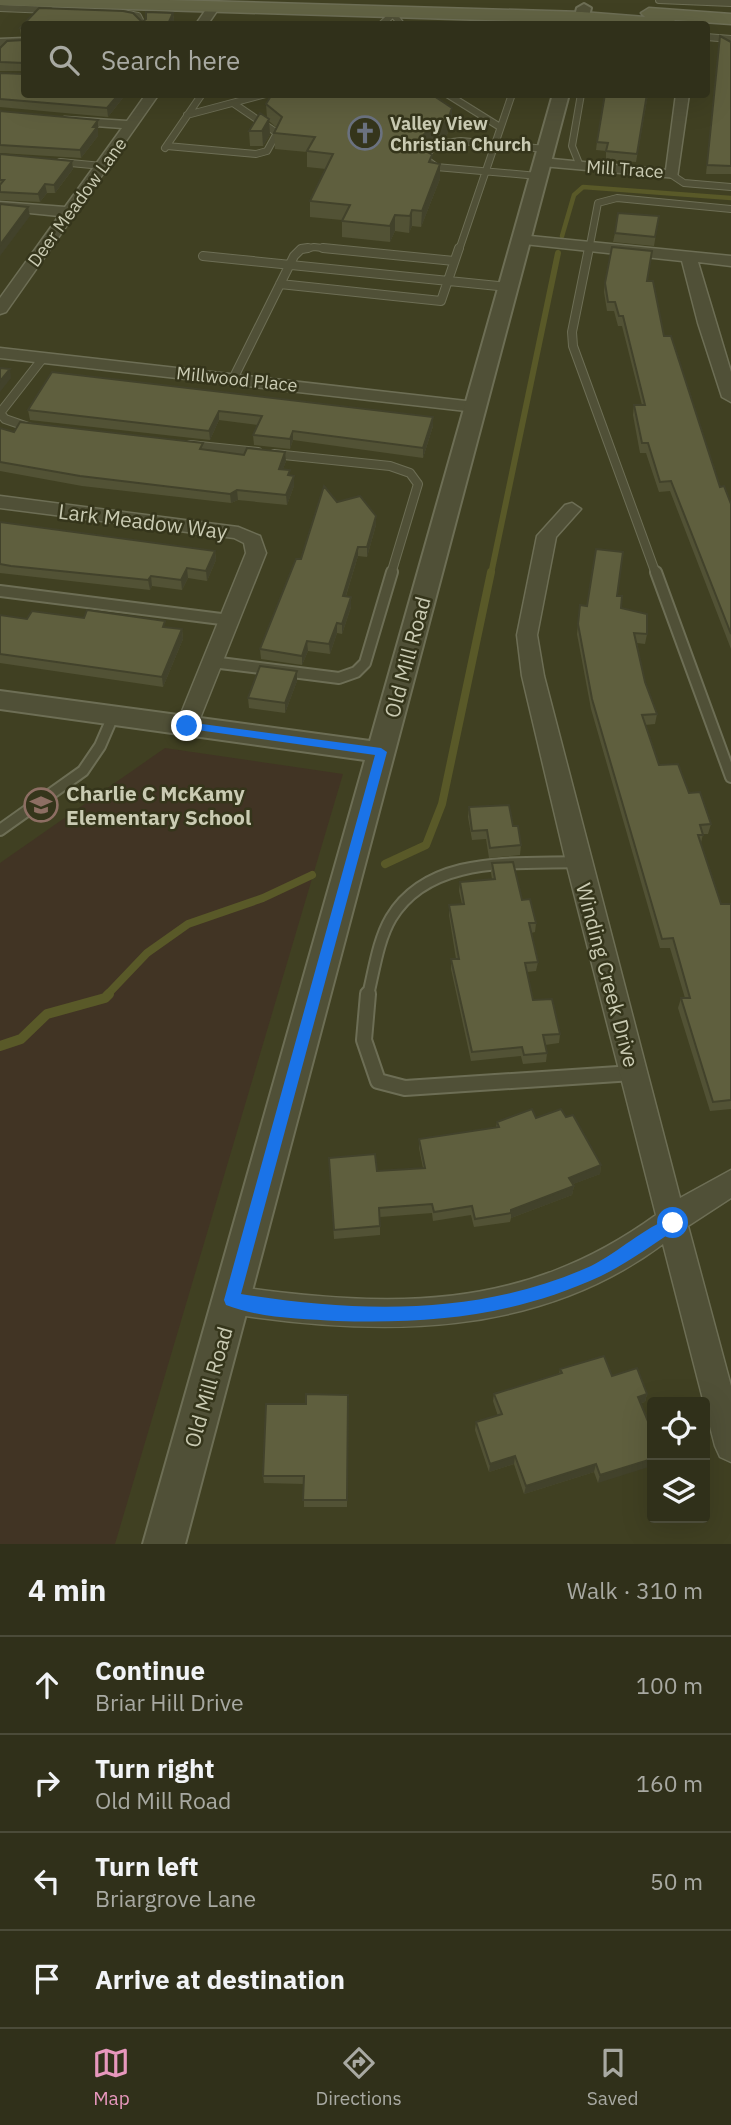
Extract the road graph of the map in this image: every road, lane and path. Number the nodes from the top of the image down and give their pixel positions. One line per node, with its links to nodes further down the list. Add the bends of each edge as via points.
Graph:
1 (284, 0): 12 (main road)
2 (659, 0): 4 (lane)
3 (0, 1): 5 (main road)
4 (710, 2): 6 (lane)
5 (146, 3): 7 (main road)
6 (731, 3): 13 (lane)
7 (216, 4): 12 (main road); 15 (street)
8 (0, 8): 9 (lane)
9 (70, 10)
10 (583, 12): 12 (main road); 13 (main road); 16 (main road)
11 (109, 13): 14 (lane, via 138,16)
12 (393, 16)
13 (731, 19)
14 (140, 21)
15 (204, 21)
16 (649, 21)
17 (710, 27): 18 (main road)
18 (731, 29)
19 (710, 37): 20 (lane)
20 (731, 39)
21 (21, 42): 22 (street)
22 (0, 43)
23 (150, 98): 34 (street, Deer Meadow Lane)
24 (199, 98): 32 (lane)
25 (251, 98): 31 (lane)
26 (453, 98): 35 (lane)
27 (511, 98): 35 (lane)
28 (560, 98): 38 (street, Old Mill Road)
29 (580, 98): 40 (lane, via 572,146)
30 (682, 98): 42 (street, Mill Trace)
31 (233, 103): 32 (lane); 32 (lane, via 277,133 267,151 166,147)
32 (187, 116)
33 (53, 118): 34 (street)
34 (132, 125): 39 (street, Deer Meadow Lane)
35 (500, 127): 36 (lane)
36 (495, 144): 38 (lane); 41 (lane); 41 (lane, via 448,141 428,149 424,158 436,166)
37 (51, 161): 39 (lane)
38 (542, 162): 40 (street, Mill Trace); 41 (lane); 47 (street, Old Mill Road)
39 (102, 166): 46 (street, Deer Meadow Lane)
40 (580, 166): 42 (street, Mill Trace)
41 (485, 171): 51 (lane)
42 (671, 175): 43 (lane, via 684,183)
43 (731, 187)
44 (0, 206): 46 (street)
45 (731, 209): 48 (lane, via 617,198 598,203)
46 (69, 212): 57 (street, Deer Meadow Lane)
47 (520, 240): 48 (street); 56 (street, Old Mill Road)
48 (591, 247): 50 (street); 74 (lane, via 573,346)
49 (203, 256): 53 (lane)
50 (689, 257): 52 (street); 61 (street)
51 (454, 261): 53 (lane, via 314,247 301,249); 54 (lane)
52 (731, 261)
53 (290, 265): 54 (lane); 55 (lane)
54 (448, 281): 55 (lane, via 441,301); 56 (lane)
55 (280, 284): 60 (lane)
56 (508, 287): 62 (street, Old Mill Road)
57 (0, 309)
58 (0, 353): 59 (street, Millwood Place)
59 (43, 358): 60 (street, Millwood Place); 63 (lane, via 0,413 16,424)
60 (233, 379): 62 (street, Millwood Place)
61 (731, 397)
62 (475, 407): 73 (street, Old Mill Road)
63 (47, 430)
64 (184, 444): 69 (lane, via 390,466 410,473 418,484 365,663 356,672 339,678)
65 (0, 502): 68 (street, Lark Meadow Way, via 238,533 253,540 256,553)
66 (572, 509): 76 (street, Winding Creek Drive, via 547,536 527,635)
67 (0, 591): 68 (lane)
68 (229, 620): 69 (street, Lark Meadow Way)
69 (212, 662): 72 (street, Lark Meadow Way)
70 (0, 700): 71 (street)
71 (113, 716): 72 (street); 75 (lane, via 83,771)
72 (187, 726): 73 (street)
73 (381, 752): 80 (street, Old Mill Road)
74 (731, 777)
75 (0, 830)
76 (578, 862): 77 (street, Winding Creek Drive); 77 (lane, via 459,869 422,883 391,917 365,1006 364,1053 378,1081 405,1088)
77 (634, 1073): 79 (street, Winding Creek Drive)
78 (731, 1183): 79 (street)
79 (673, 1223): 80 (street, via 587,1275 539,1294 458,1312 397,1316 303,1312); 81 (street, Winding Creek Drive)
80 (232, 1300): 82 (street, Old Mill Road)
81 (731, 1446)
82 (164, 1544)

